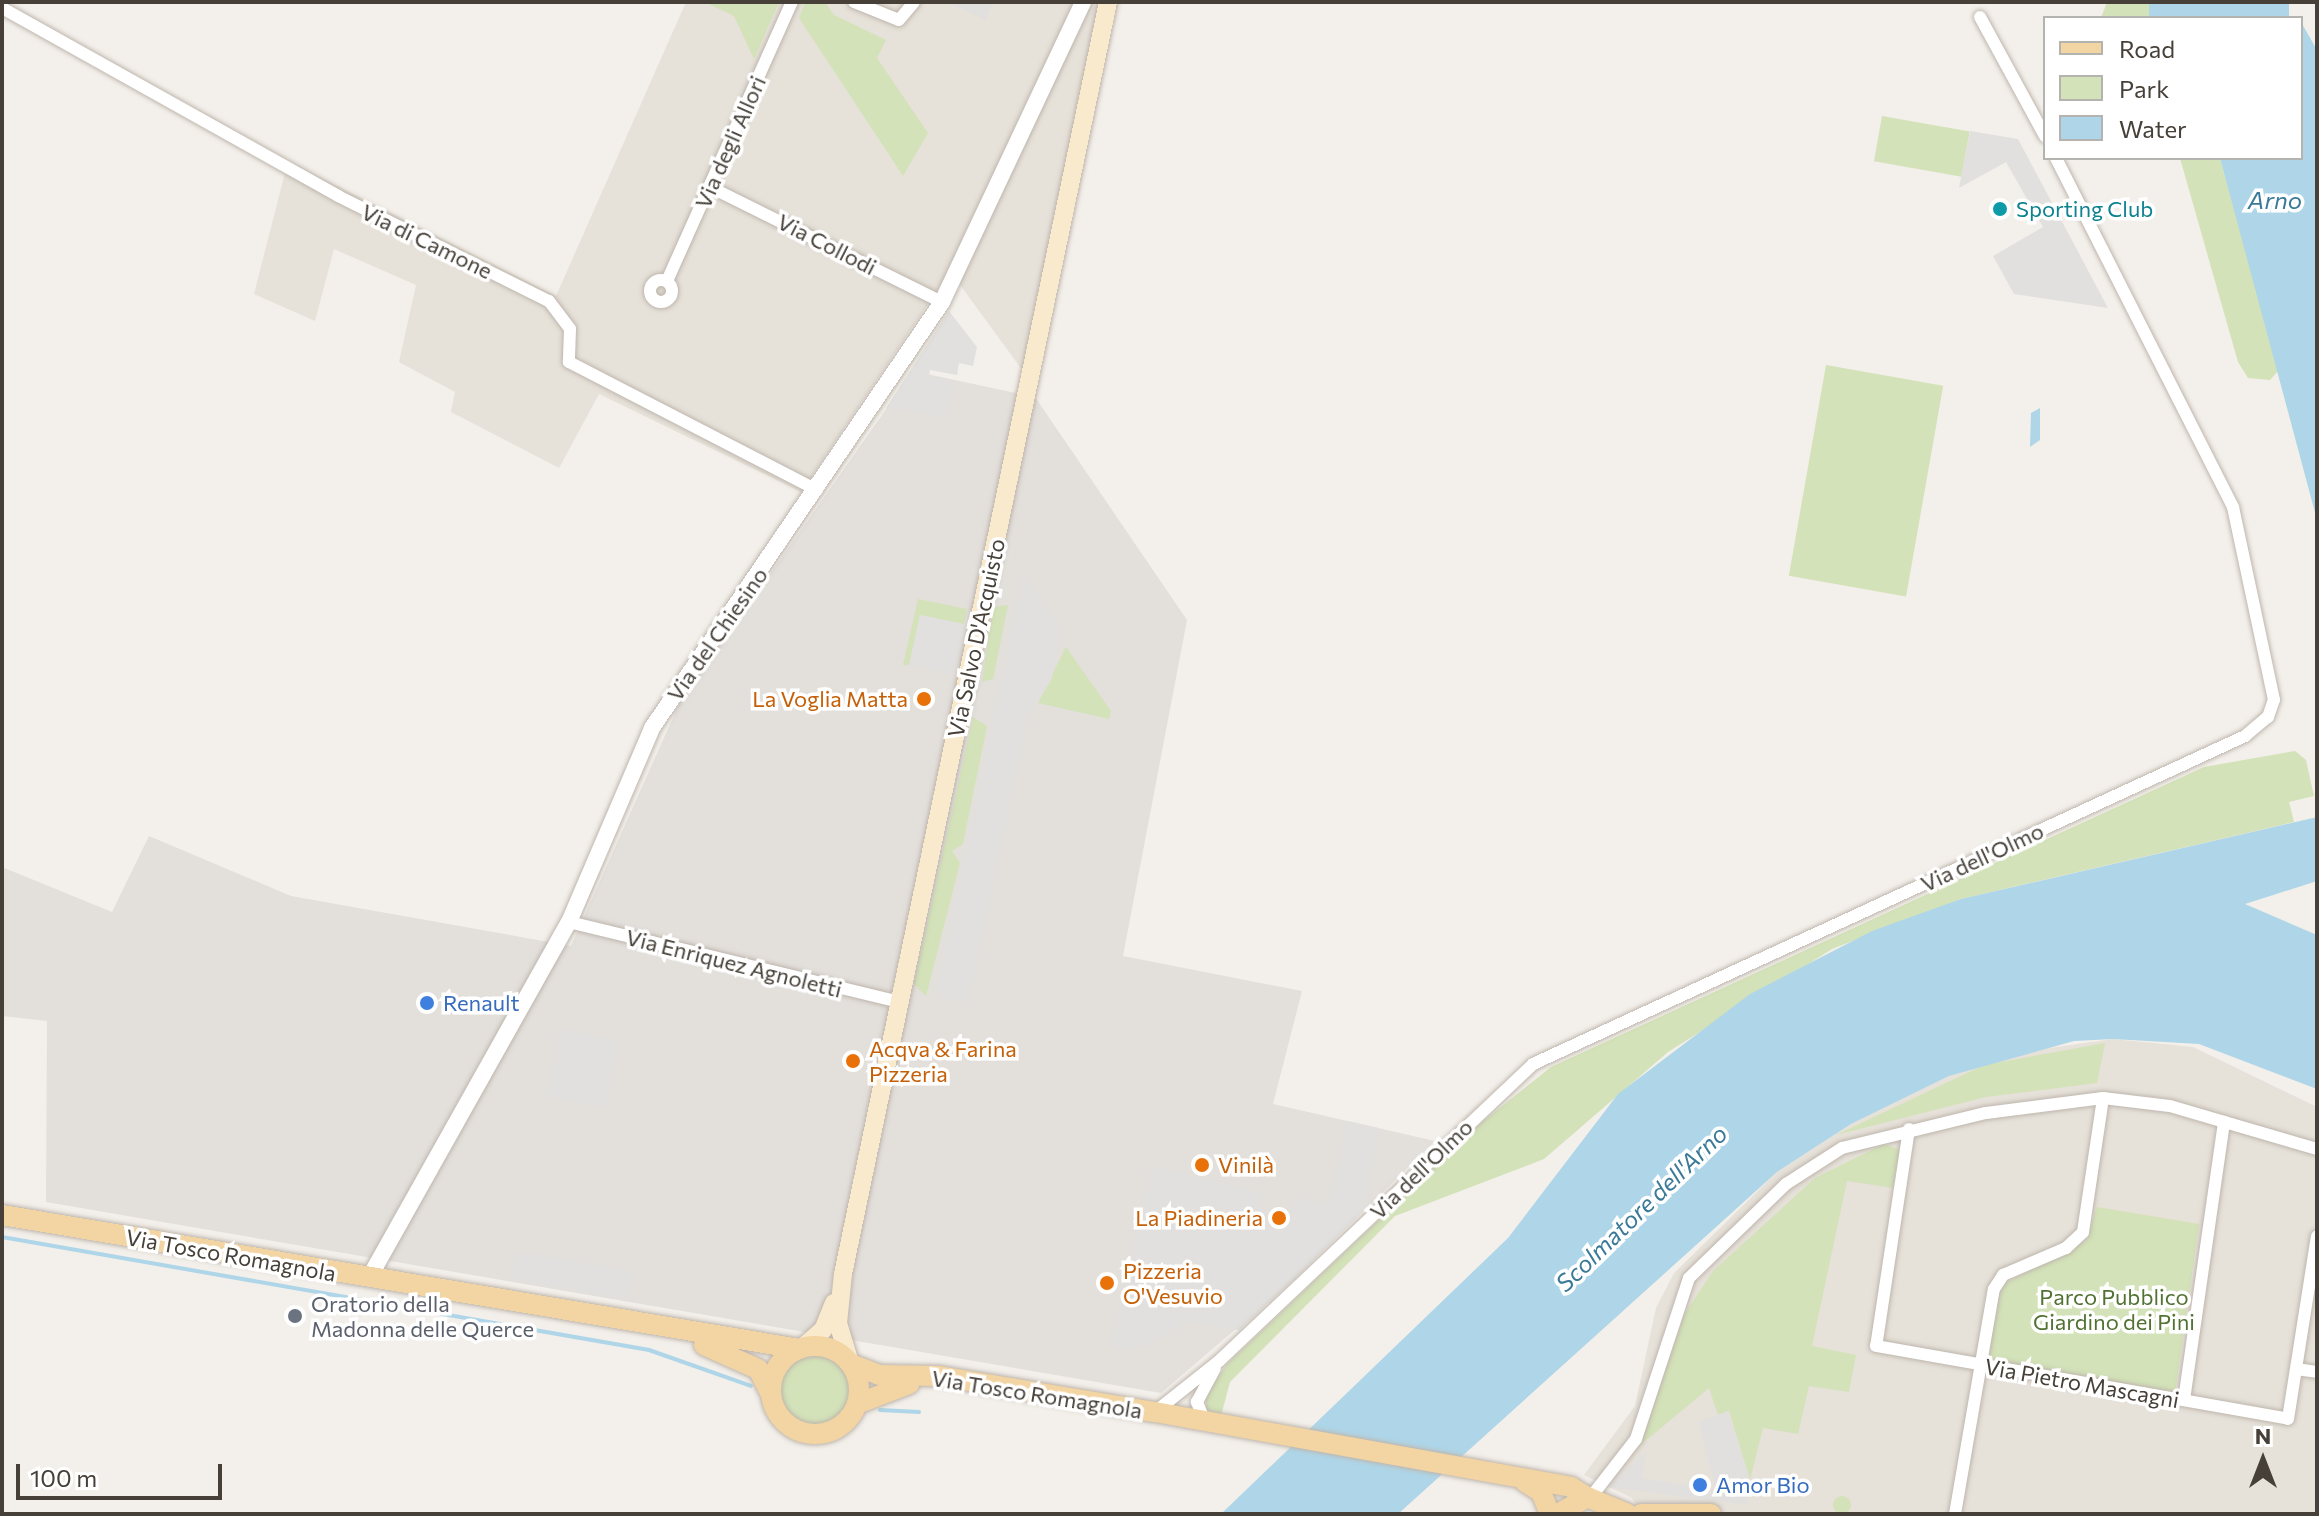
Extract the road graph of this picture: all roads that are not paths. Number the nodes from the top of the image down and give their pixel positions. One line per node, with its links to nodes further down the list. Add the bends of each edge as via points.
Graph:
1 (792, 2): 10 (street, Via degli Allori)
2 (854, 2): 3 (street, via 899,20)
3 (914, 2)
4 (1083, 2): 12 (street, Via del Chiesino)
5 (1108, 2): 15 (main road, Via Salvo D'Acquisto)
6 (2, 8): 13 (street, Via di Camone, via 338,196 549,301 570,329 569,362)
7 (1980, 17): 8 (street)
8 (2043, 132)
9 (2057, 160): 29 (street, Via dell'Olmo, via 2233,507 2274,700 2268,717 2245,736 1533,1064)
10 (710, 187): 11 (street, Via degli Allori); 12 (street, Via Collodi)
11 (667, 281)
12 (942, 302): 13 (street, Via del Chiesino)
13 (817, 490): 14 (street, Via del Chiesino, via 652,728)
14 (569, 922): 15 (street, Via Enriquez Agnoletti); 23 (street, Via del Chiesino)
15 (900, 1002): 22 (main road, Via Salvo D'Acquisto)
16 (2103, 1098): 17 (street); 18 (street); 31 (street, via 2083,1232 2066,1248 2001,1277)
17 (2224, 1122): 19 (street); 36 (street)
18 (1909, 1129): 31 (street, Via Pietro Mascagni, via 1876,1346); 41 (street, via 1867,1138 1809,1167 1694,1271 1677,1300 1636,1439)
19 (2317, 1149)
20 (2, 1215): 23 (main road, Via Tosco Romagnola)
21 (2317, 1236): 32 (street)
22 (843, 1274): 24 (main road); 26 (main road)
23 (369, 1278): 25 (main road, Via Tosco Romagnola)
24 (833, 1307): 27 (main road, via 804,1333); 28 (main road, via 823,1330)
25 (649, 1329): 27 (main road, Via Tosco Romagnola); 35 (main road, Via Tosco Romagnola, via 744,1361 762,1373)
26 (843, 1342): 30 (main road); 34 (main road, via 876,1364)
27 (761, 1344): 28 (main road, Via Tosco Romagnola)
28 (801, 1349): 30 (main road, via 827,1347); 35 (main road, via 778,1367)
29 (1219, 1361): 38 (street, Via dell'Olmo); 39 (street, Via dell'Olmo, via 1197,1402)
30 (850, 1364): 34 (main road, Via Tosco Romagnola, via 879,1375); 37 (main road)
31 (1980, 1365): 36 (street, Via Pietro Mascagni); 47 (street)
32 (2296, 1369): 33 (street); 36 (street, Via Pietro Mascagni, via 2288,1419)
33 (2317, 1372)
34 (934, 1376): 38 (main road, Via Tosco Romagnola)
35 (771, 1394): 37 (main road, via 783,1420 808,1433 836,1429)
36 (2184, 1400)
37 (857, 1404): 39 (main road, Via Tosco Romagnola, via 888,1386 923,1384 1202,1430)
38 (1155, 1412): 39 (main road, Via Tosco Romagnola)
39 (1215, 1425): 40 (main road, Via Tosco Romagnola)
40 (1537, 1486): 41 (main road, Via Tosco Romagnola); 42 (main road)
41 (1589, 1497): 43 (main road); 44 (main road, Via Tosco Romagnola)
42 (1550, 1514)
43 (1558, 1514)
44 (1628, 1514)
45 (1641, 1514): 46 (main road)
46 (1711, 1514)
47 (1955, 1514)

